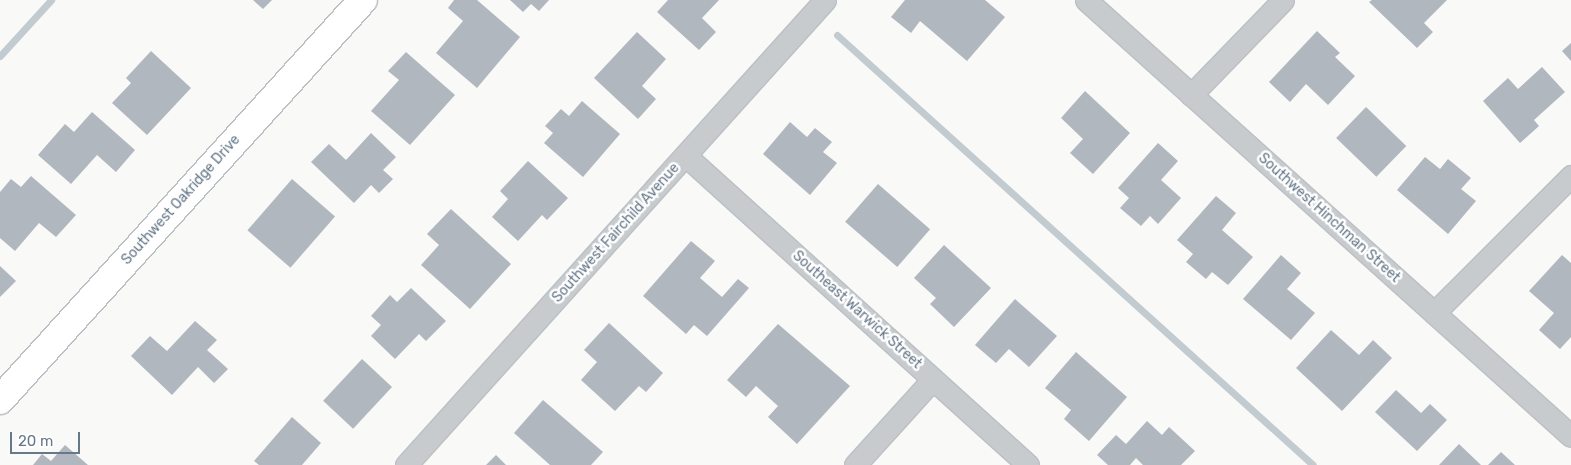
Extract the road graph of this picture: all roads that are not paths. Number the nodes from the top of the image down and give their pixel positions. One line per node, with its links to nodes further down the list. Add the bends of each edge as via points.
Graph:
1 (363, 0): 10 (street, Southwest Oakridge Drive)
2 (825, 0): 6 (street, Southwest Fairchild Avenue)
3 (1086, 0): 5 (street, Southwest Hinchman Street)
4 (1284, 0): 5 (street)
5 (1192, 95): 8 (street, Southwest Hinchman Street)
6 (686, 156): 9 (street, Southeast Warwick Street); 12 (street, Southwest Fairchild Avenue)
7 (1571, 176): 8 (street)
8 (1434, 313): 11 (street, Southwest Hinchman Street)
9 (933, 379): 13 (street); 14 (street, Southeast Warwick Street)
10 (0, 400)
11 (1571, 436)
12 (406, 465)
13 (855, 465)
14 (1028, 465)

